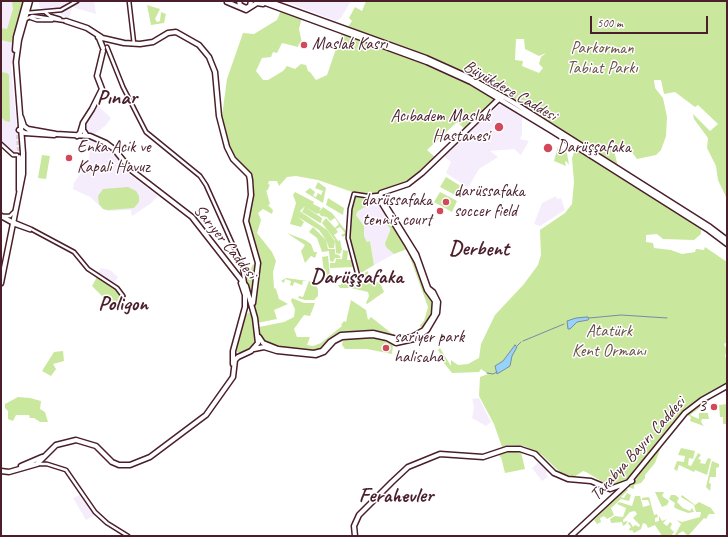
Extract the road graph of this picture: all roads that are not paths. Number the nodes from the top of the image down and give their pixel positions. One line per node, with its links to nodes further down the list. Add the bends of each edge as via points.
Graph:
1 (28, 1): 11 (street); 13 (main road); 13 (main road)
2 (77, 1): 12 (street, via 61,10)
3 (128, 1): 21 (street); 24 (street)
4 (229, 1): 5 (street); 8 (main road, via 246,10 257,3)
5 (238, 1): 6 (main road, via 246,8 250,6)
6 (251, 1)
7 (260, 1): 8 (main road, Büyükdere Caddesi)
8 (267, 2): 10 (main road, Büyükdere Caddesi); 18 (main road, Büyükdere Caddesi)
9 (285, 2): 10 (main road)
10 (288, 8): 19 (main road, Büyükdere Caddesi)
11 (34, 12): 12 (street); 13 (street); 14 (street)
12 (43, 12): 15 (street, via 38,16); 17 (street)
13 (25, 16): 14 (street); 28 (main road, via 16,62); 30 (main road, via 16,38 14,66)
14 (32, 17): 15 (street); 16 (street, via 37,20)
15 (42, 18): 16 (street)
16 (54, 20): 17 (street)
17 (66, 21): 20 (main road)
18 (323, 24): 19 (main road); 26 (main road, Büyükdere Caddesi, via 427,62)
19 (336, 26): 26 (main road, Büyükdere Caddesi, via 442,65)
20 (84, 28): 25 (main road); 25 (main road, via 98,37)
21 (132, 37): 23 (street); 24 (street)
22 (121, 42): 23 (main road); 24 (main road); 25 (main road)
23 (127, 42): 24 (main road)
24 (133, 43): 50 (main road, via 153,42 168,33 176,32 202,47 211,61 215,72 219,117 228,150 250,180 251,195 246,221 258,259)
25 (104, 45): 29 (main road, via 97,76 102,89); 49 (street, via 146,132 200,176 206,185 242,264)
26 (501, 98): 27 (main road); 27 (main road); 34 (main road, Büyükdere Caddesi); 34 (main road, Büyükdere Caddesi, via 511,101)
27 (497, 104): 36 (main road, via 408,184)
28 (20, 117): 30 (main road); 30 (main road)
29 (83, 122): 31 (main road); 32 (main road, via 83,130)
30 (25, 131): 31 (main road, Sarıyer Caddesi); 35 (main road); 35 (main road); 40 (main road, Sarıyer Caddesi, via 89,138 101,142 114,152 129,172)
31 (77, 136): 32 (main road, Sarıyer Caddesi)
32 (88, 136): 40 (main road, Sarıyer Caddesi, via 109,145 131,170)
33 (1, 144): 35 (street, via 13,155)
34 (575, 144): 37 (main road, Büyükdere Caddesi)
35 (21, 155): 38 (main road, via 19,190); 41 (main road, via 23,174)
36 (382, 196): 46 (street, via 354,194 348,238); 57 (main road, via 382,204 417,262 427,290 434,297 436,304 434,315 424,330 412,337 396,340)
37 (680, 210): 43 (main road, Büyükdere Caddesi); 44 (main road, Büyükdere Caddesi)
38 (14, 212): 39 (street, via 10,216); 41 (main road)
39 (2, 216): 41 (street)
40 (195, 222): 49 (main road, Sarıyer Caddesi)
41 (13, 223): 42 (street); 42 (street); 45 (main road)
42 (22, 227): 51 (street, via 74,252 88,269 117,288)
43 (727, 240)
44 (727, 244)
45 (8, 248): 47 (main road); 48 (main road)
46 (358, 276)
47 (1, 278)
48 (1, 283)
49 (244, 284): 50 (main road, Sarıyer Caddesi); 52 (main road, Sarıyer Caddesi)
50 (252, 294): 52 (main road); 53 (main road); 53 (main road, Sarıyer Caddesi)
51 (123, 296)
52 (245, 307): 55 (main road, Sarıyer Caddesi)
53 (253, 307): 54 (main road, Sarıyer Caddesi)
54 (255, 318): 55 (main road, via 252,312 248,311); 56 (main road, Sarıyer Caddesi)
55 (242, 320): 58 (main road, Sarıyer Caddesi)
56 (257, 329): 57 (main road, via 260,341 267,345 306,353 319,353 341,335); 59 (main road, Sarıyer Caddesi, via 258,343)
57 (373, 333): 59 (main road, via 342,337 334,341 324,352 316,355 276,351 264,347)
58 (237, 336): 60 (main road, via 235,352); 62 (main road, Sarıyer Caddesi, via 232,354 233,373 224,390 201,417 157,451 131,462 120,463 113,460 96,443)
59 (251, 351): 60 (main road)
60 (246, 354): 62 (main road, via 235,360 234,376 206,415 150,457 130,465 119,466 96,446)
61 (727, 386): 66 (main road, Tarabya Bayırı Caddesi, via 690,411)
62 (76, 439): 63 (main road, Sarıyer Caddesi, via 59,442)
63 (38, 461): 64 (street); 64 (street); 65 (main road)
64 (47, 464): 70 (street, via 66,470 95,512)
65 (1, 470)
66 (631, 481): 67 (main road); 68 (main road); 69 (main road, Tarabya Bayırı Caddesi)
67 (625, 485): 68 (main road); 69 (main road, Tarabya Bayırı Caddesi, via 580,526)
68 (610, 487): 71 (main road, via 591,481 561,477 530,451 508,449 484,457 440,454 408,467 359,515 354,526)
69 (574, 535)
70 (128, 536)
71 (354, 536)

